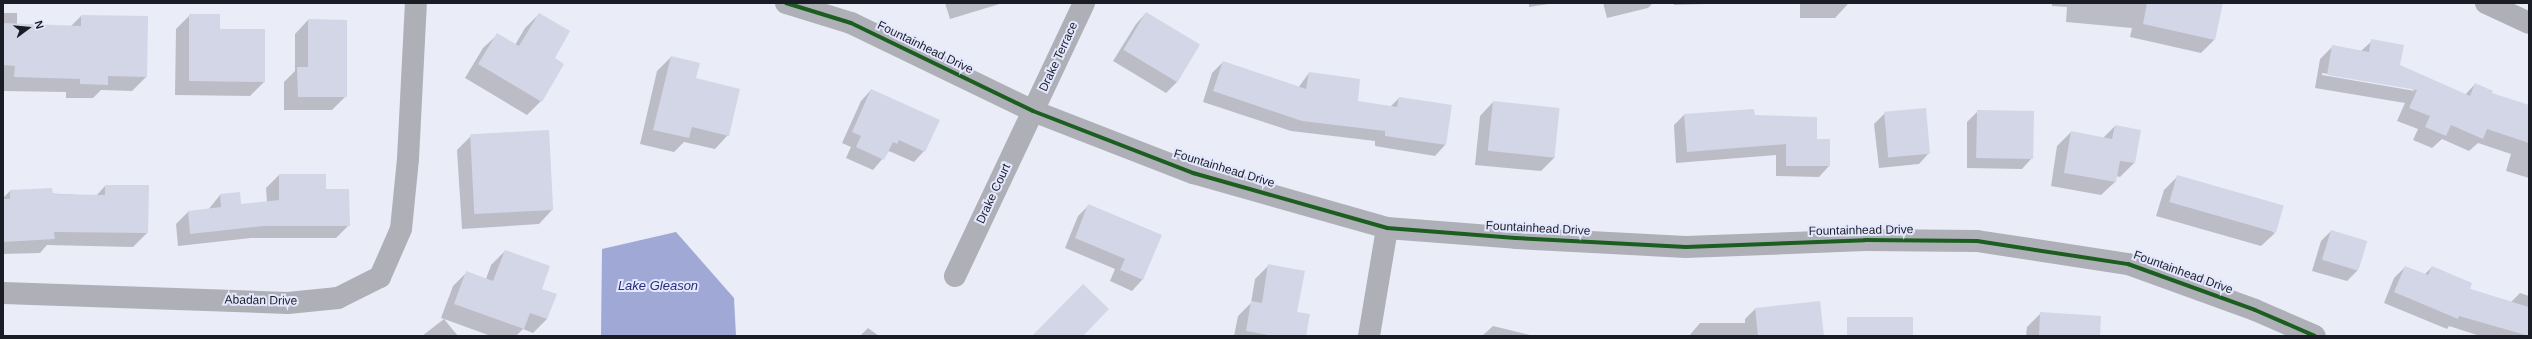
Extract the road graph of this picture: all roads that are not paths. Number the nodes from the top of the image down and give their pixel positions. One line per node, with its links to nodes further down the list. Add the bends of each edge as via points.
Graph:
1 (416, 3): 9 (street, Abadan Drive, via 408,160 401,229 380,276 338,298 288,303)
2 (786, 3): 6 (street, Fountainhead Drive, via 851,23)
3 (1084, 3): 6 (street, Drake Terrace)
4 (2486, 3): 5 (street)
5 (2529, 23)
6 (1033, 111): 7 (street, Fountainhead Drive, via 1193,172); 8 (street, Drake Court)
7 (1387, 228): 10 (street); 11 (street, Fountainhead Drive, via 1516,238 1686,246 1865,240 1977,241 2128,264 2255,310)
8 (955, 276)
9 (3, 293)
10 (1369, 336)
11 (2315, 336)

